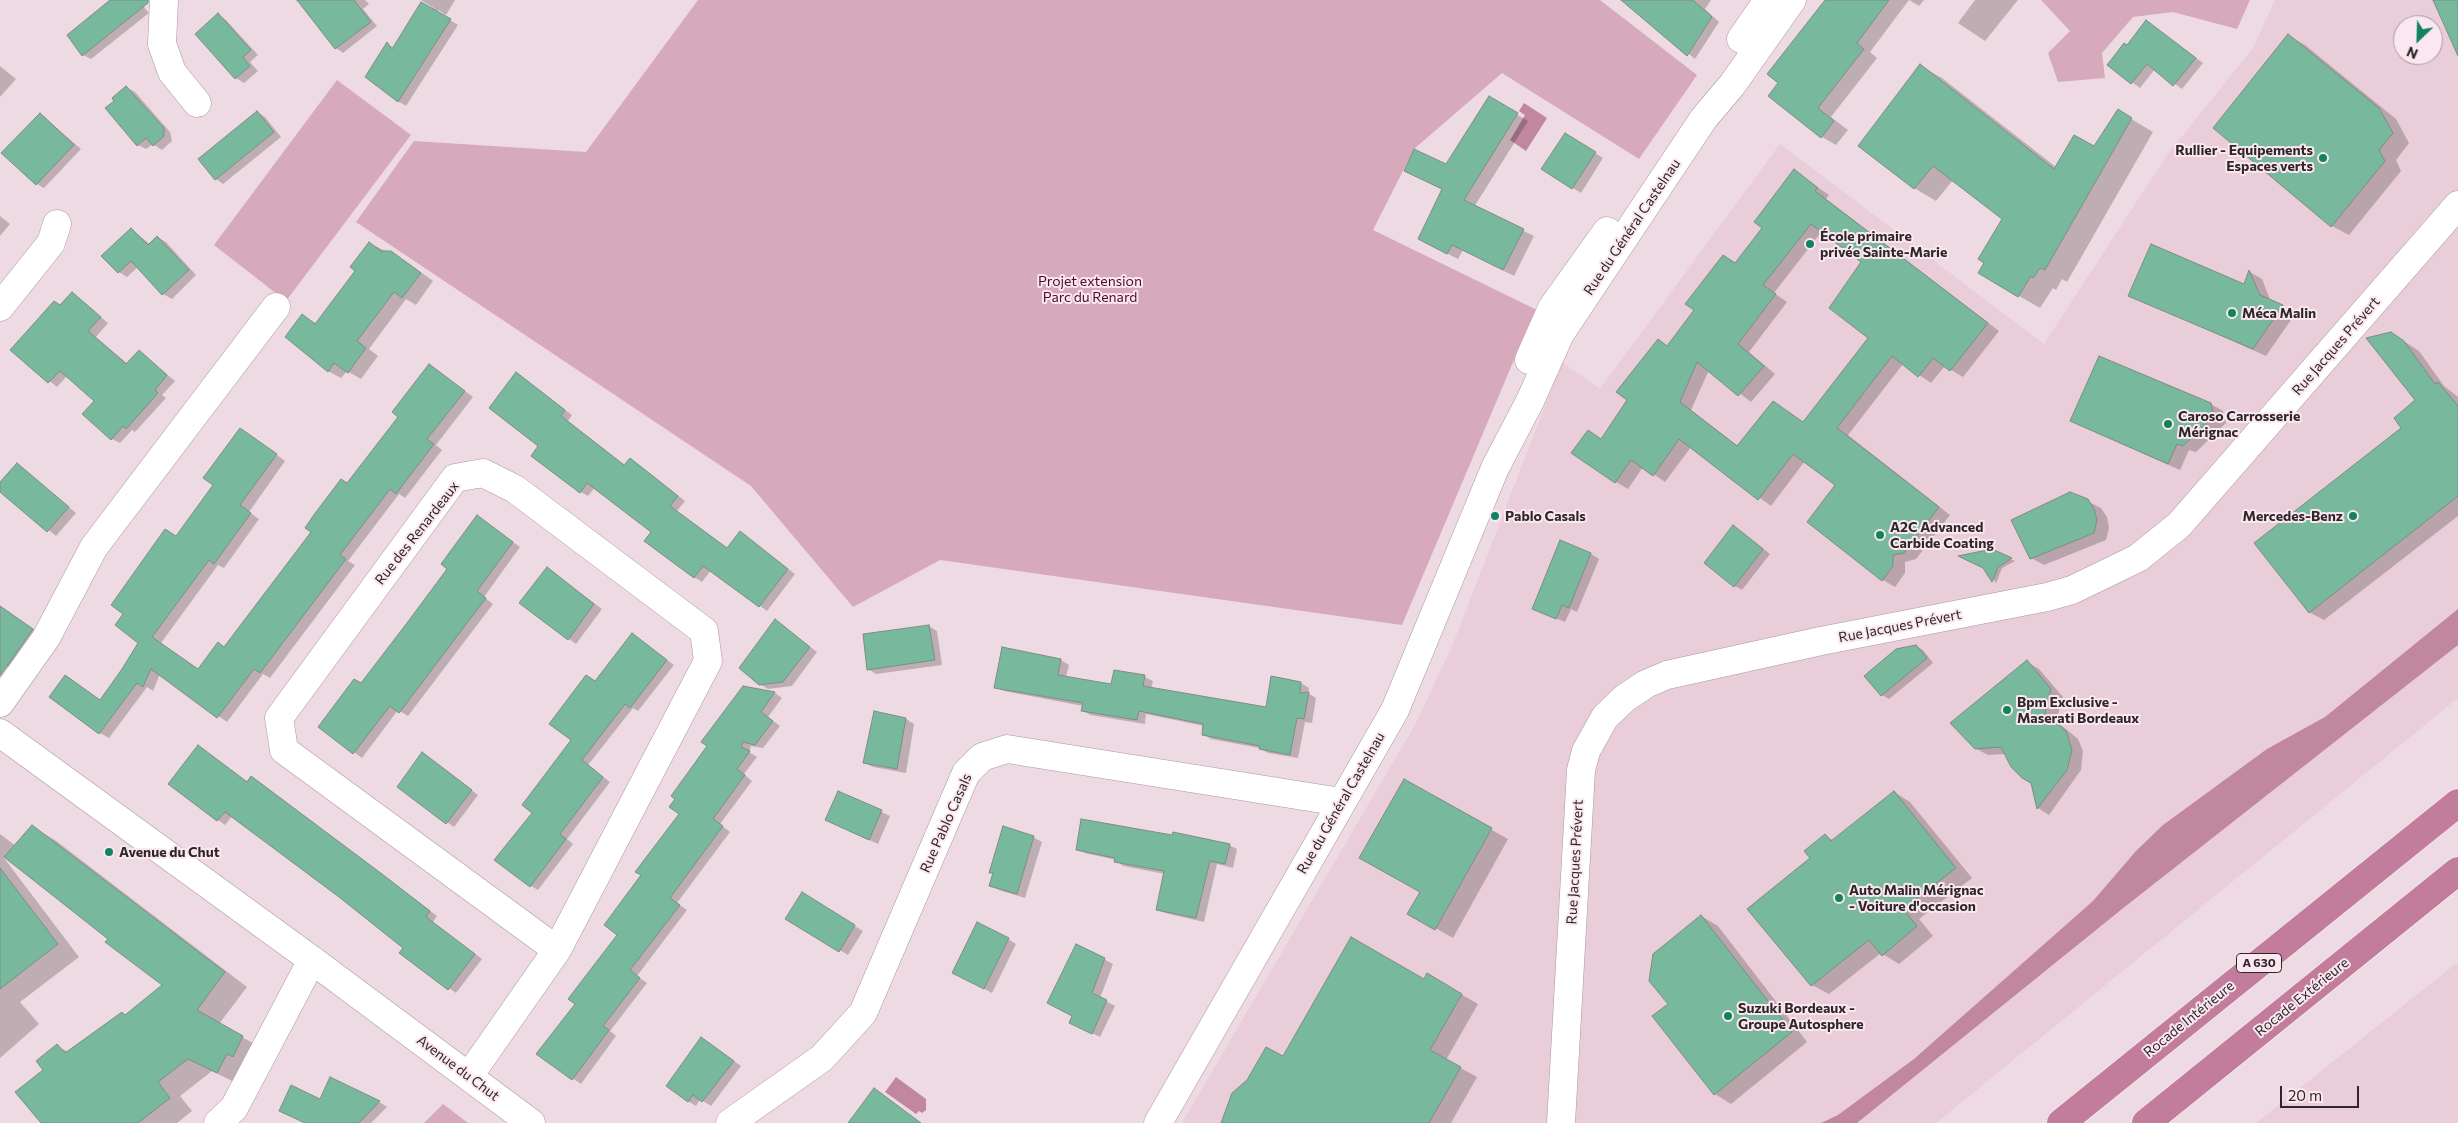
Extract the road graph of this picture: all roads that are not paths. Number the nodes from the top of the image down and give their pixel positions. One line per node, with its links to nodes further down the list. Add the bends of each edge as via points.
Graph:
1 (164, 0): 4 (street, via 162,44 172,72)
2 (1768, 0): 9 (street, Rue du Général Castelnau, via 1552,308 1514,395)
3 (1792, 0): 9 (street, Rue du Général Castelnau, via 1732,85 1704,118 1560,334)
4 (197, 103)
5 (2458, 205): 22 (street, Rue Jacques Prévert, via 2180,525 2138,558 2072,590 2047,597 1667,675 1632,693 1604,717 1586,751 1581,770)
6 (57, 224): 7 (street, via 51,243)
7 (0, 307)
8 (276, 307): 10 (street, via 94,547 46,638)
9 (1495, 468): 12 (street, Rue du Général Castelnau, via 1395,710)
10 (0, 703)
11 (0, 733): 16 (street, Avenue du Chut)
12 (1341, 802): 20 (street, Rue Pablo Casals, via 1007,748 982,758 966,773 863,1013 822,1058); 21 (street, Rue du Général Castelnau)
13 (2458, 803): 23 (highway, Rocade Intérieure / A 630)
14 (2458, 871): 24 (highway, Rocade Extérieure)
15 (557, 950): 15 (street, Rue des Renardeaux, via 708,661 704,631 515,489 484,473 456,478 279,718 284,750); 17 (street, Rue des Renardeaux)
16 (312, 960): 17 (street, Avenue du Chut); 18 (street, via 234,1108)
17 (469, 1076): 19 (street, Avenue du Chut)
18 (218, 1123)
19 (531, 1123)
20 (730, 1123)
21 (1158, 1123)
22 (1561, 1123)
23 (2061, 1123)
24 (2146, 1123)

